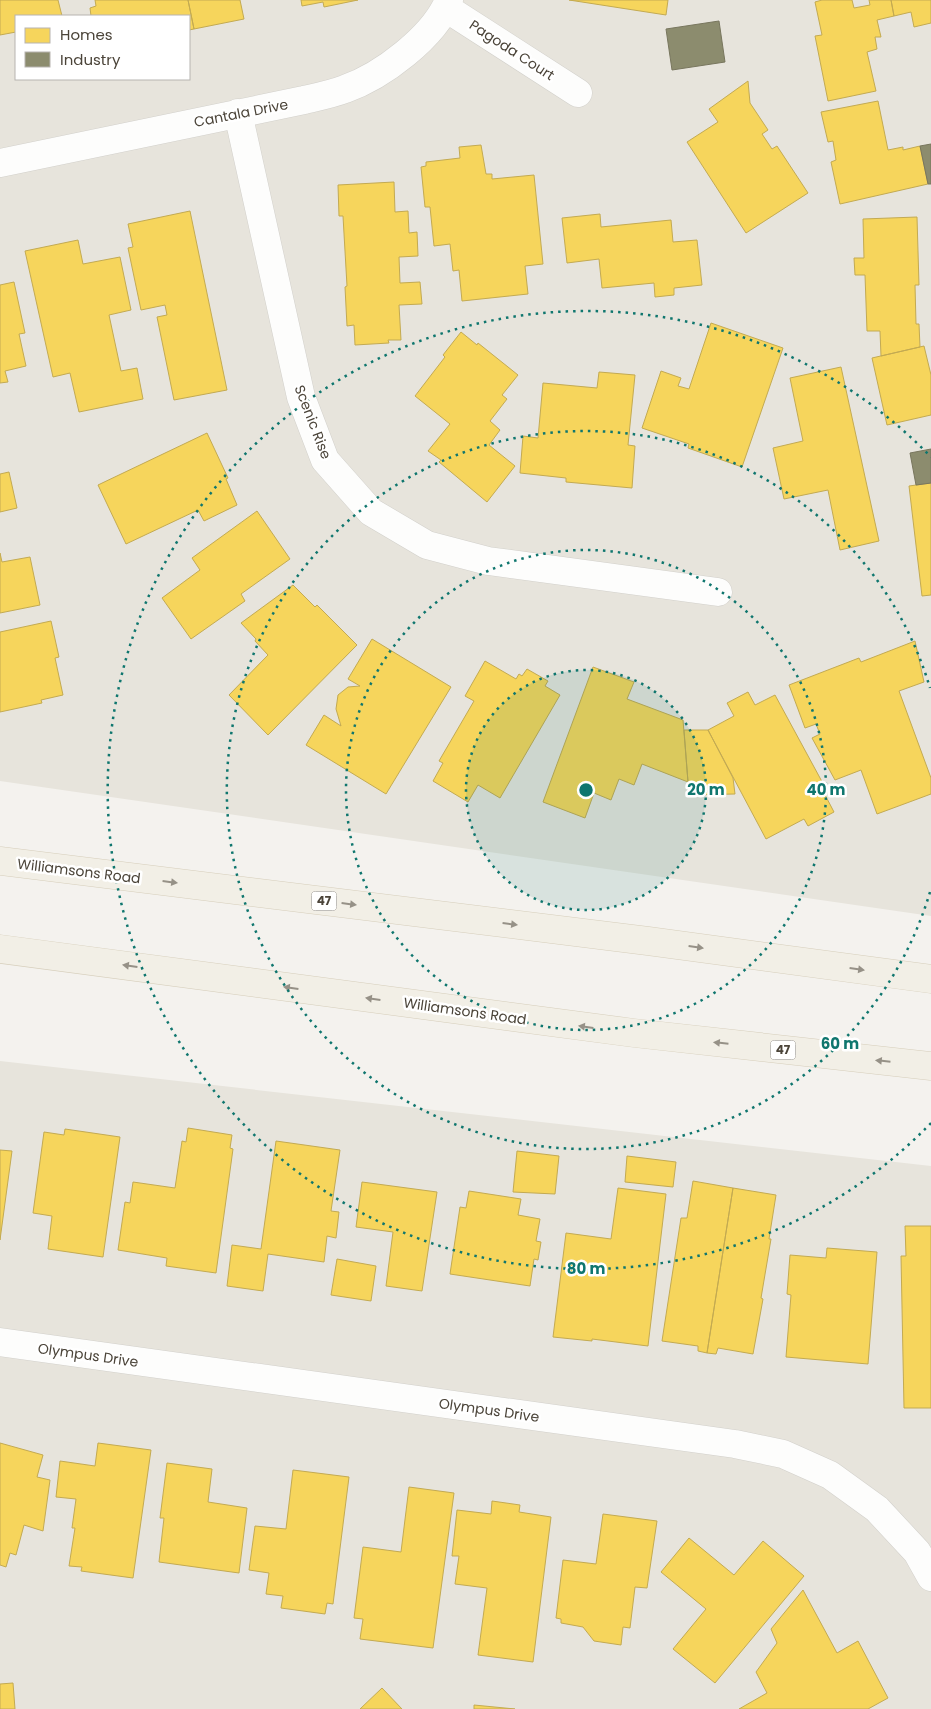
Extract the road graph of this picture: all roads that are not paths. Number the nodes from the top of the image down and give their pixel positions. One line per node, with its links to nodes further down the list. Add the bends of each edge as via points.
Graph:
1 (448, 4): 2 (street, Pagoda Court); 3 (street, Cantala Drive, via 424,37 387,68 346,88)
2 (578, 93)
3 (238, 113): 4 (street, Cantala Drive); 5 (street, Scenic Rise, via 301,397 325,460 371,512 427,545 488,561)
4 (0, 163)
5 (718, 592)
6 (0, 862): 8 (main road, Williamsons Road / 47, one-way to 8)
7 (0, 949): 9 (main road, Williamsons Road / 47, one-way to 7, via 634,1033)
8 (931, 979)
9 (931, 1066)
10 (0, 1342): 11 (street, Olympus Drive, via 736,1444 783,1454 830,1475)
11 (924, 1547): 12 (street, Olympus Drive)
12 (931, 1577)

